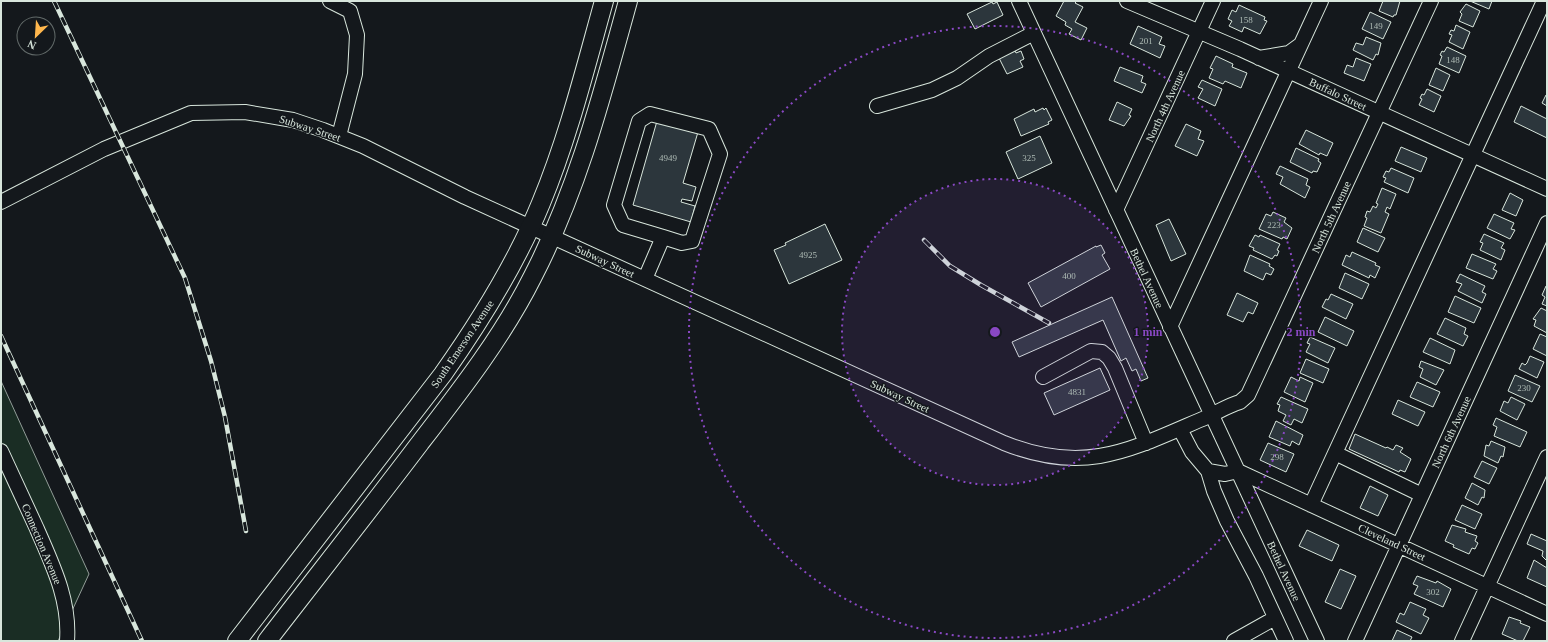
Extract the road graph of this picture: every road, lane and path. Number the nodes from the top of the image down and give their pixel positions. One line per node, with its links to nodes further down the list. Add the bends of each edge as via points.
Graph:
1 (330, 1): 17 (street, via 350,11 357,35 355,74)
2 (604, 1): 23 (main road, South Emerson Avenue, via 568,128)
3 (628, 1): 24 (main road, via 583,159)
4 (1019, 1): 10 (street, Bethel Avenue)
5 (1127, 1): 11 (street, Buffalo Street)
6 (1213, 1): 11 (street, North 4th Avenue)
7 (1321, 1): 12 (street)
8 (1431, 1): 16 (street, North 5th Avenue)
9 (1544, 1): 18 (street)
10 (1034, 33): 15 (street, via 932,90); 21 (street, Bethel Avenue)
11 (1199, 33): 13 (street, Buffalo Street); 21 (street, North 4th Avenue)
12 (1300, 45): 13 (street, via 1289,52); 14 (street)
13 (1260, 58): 14 (street, Buffalo Street)
14 (1288, 71): 16 (street, Buffalo Street); 27 (street)
15 (877, 106)
16 (1380, 113): 18 (street, Buffalo Street); 29 (street, North 5th Avenue, via 1250,391 1240,402)
17 (339, 136): 20 (street, Subway Street, via 293,120 269,115 233,111 191,113 104,149); 23 (street, Subway Street)
18 (1473, 155): 19 (street, Buffalo Street); 33 (street)
19 (1547, 189)
20 (1, 202)
21 (1116, 210): 27 (street, Bethel Avenue)
22 (1547, 223): 37 (street, North 6th Avenue)
23 (531, 227): 24 (street, Subway Street); 44 (main road, South Emerson Avenue, via 505,279 462,347)
24 (552, 237): 26 (street, Subway Street); 45 (main road, via 517,305 474,373)
25 (663, 238): 25 (street, via 623,225 614,205 639,121 650,114 708,129 720,154 692,240 682,243); 26 (street)
26 (645, 279): 31 (street, Subway Street, via 1028,452 1055,457 1088,458)
27 (1170, 327): 29 (street, Bethel Avenue)
28 (1043, 378): 31 (street, via 1092,351 1102,352 1115,368)
29 (1211, 415): 30 (street, Subway Street); 36 (street, Bethel Avenue)
30 (1180, 429): 31 (street, Subway Street); 35 (street, via 1192,452)
31 (1146, 443)
32 (1, 451): 43 (street, Connection Avenue, via 57,575 66,613)
33 (1335, 453): 37 (street); 38 (street)
34 (1547, 457): 40 (street)
35 (1208, 471): 36 (street, via 1225,474); 42 (street, via 1227,521)
36 (1238, 471): 38 (street, Cleveland Street); 48 (street, Bethel Avenue)
37 (1422, 495): 39 (street, North 6th Avenue)
38 (1311, 505): 39 (street, Cleveland Street)
39 (1399, 545): 40 (street, Cleveland Street); 49 (street, North 6th Avenue)
40 (1487, 586): 41 (street, Cleveland Street); 50 (street)
41 (1547, 614)
42 (1275, 618): 46 (street); 47 (street)
43 (67, 641)
44 (237, 641)
45 (267, 641)
46 (1234, 641)
47 (1286, 641)
48 (1317, 641)
49 (1355, 641)
50 (1462, 641)

